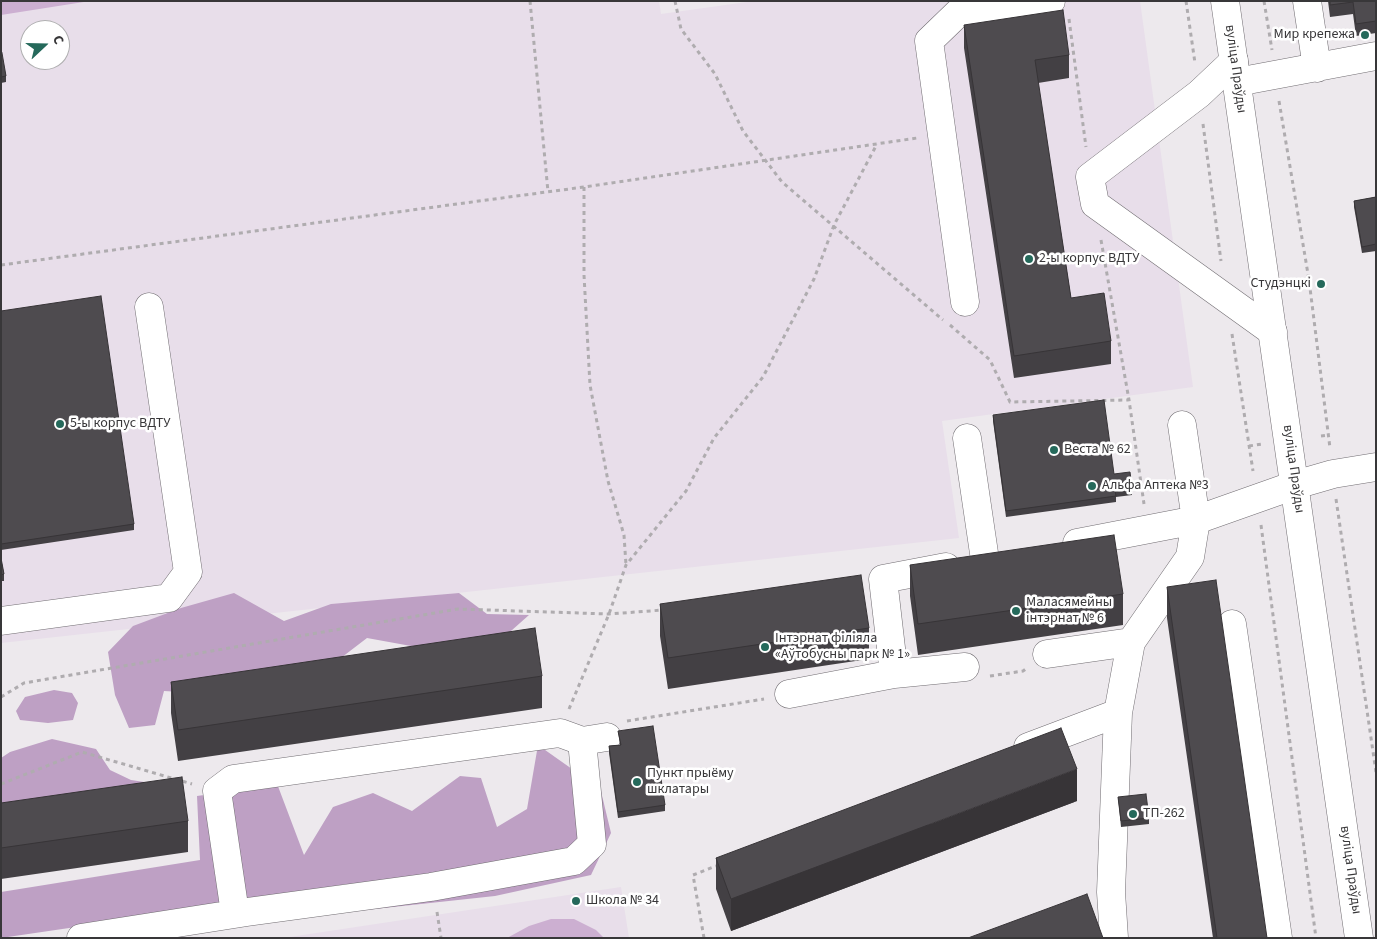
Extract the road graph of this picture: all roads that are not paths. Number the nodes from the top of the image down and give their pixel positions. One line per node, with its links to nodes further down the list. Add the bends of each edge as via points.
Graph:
1 (1225, 1): 6 (main road, вуліца Праўды)
2 (1307, 1): 5 (main road)
3 (1059, 6): 7 (main road, via 958,13 930,41)
4 (1376, 56): 5 (main road)
5 (1317, 68): 6 (main road, via 1275,74)
6 (1236, 72): 9 (main road, вуліца Праўды); 9 (main road, via 1199,94 1090,177 1095,204)
7 (965, 302)
8 (149, 308): 19 (main road, via 188,572 169,598)
9 (1273, 332): 14 (main road, вуліца Праўды)
10 (1182, 425): 15 (main road)
11 (966, 438): 18 (main road)
12 (1376, 446): 13 (main road)
13 (1353, 470): 14 (main road)
14 (1295, 485): 15 (main road); 34 (main road, вуліца Праўды)
15 (1196, 520): 16 (main road); 21 (main road, via 1190,557)
16 (1052, 548)
17 (1014, 555): 18 (main road)
18 (985, 560): 24 (main road, via 873,581)
19 (1, 621)
20 (1232, 624): 33 (main road)
21 (1132, 642): 22 (main road); 26 (main road)
22 (1048, 654)
23 (965, 667): 24 (main road)
24 (894, 674): 25 (main road)
25 (789, 694)
26 (1118, 713): 27 (main road); 28 (main road)
27 (1009, 755)
28 (1111, 892): 29 (main road); 32 (main road)
29 (1084, 902)
30 (235, 913): 30 (main road, via 217,791 233,779 583,737 592,844 574,861 432,887); 31 (main road)
31 (81, 938)
32 (1114, 938)
33 (1278, 938)
34 (1359, 938)

